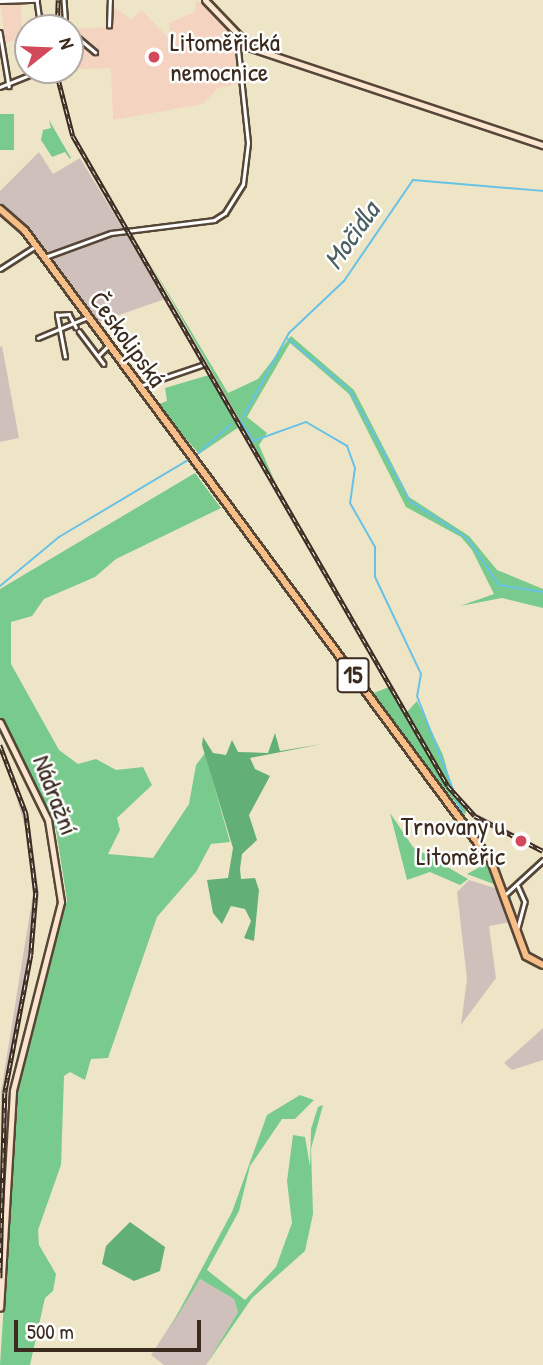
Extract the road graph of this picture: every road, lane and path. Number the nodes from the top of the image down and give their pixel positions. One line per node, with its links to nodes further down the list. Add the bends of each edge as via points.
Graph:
1 (37, 0): 4 (street)
2 (110, 0): 5 (street)
3 (205, 0): 7 (main road)
4 (0, 1)
5 (109, 26)
6 (0, 32): 11 (street)
7 (237, 40): 13 (main road); 16 (street, via 248,143 238,196 214,220 119,233)
8 (84, 43): 9 (street)
9 (95, 52)
10 (14, 84): 11 (street)
11 (9, 86): 12 (street)
12 (0, 87)
13 (543, 145)
14 (0, 209): 15 (main road, Českolipská / 15)
15 (36, 246): 16 (main road, Českolipská / 15); 17 (street)
16 (44, 258): 18 (main road, Českolipská / 15)
17 (0, 269)
18 (88, 317): 19 (street); 23 (main road, Českolipská / 15)
19 (76, 327): 21 (street); 21 (street, via 60,312)
20 (79, 331): 24 (street)
21 (59, 333): 22 (street); 25 (street)
22 (38, 338)
23 (109, 345): 24 (street); 28 (main road, Českolipská / 15)
24 (98, 356): 26 (street)
25 (65, 357)
26 (104, 364)
27 (202, 365): 28 (street)
28 (140, 387): 32 (main road, Českolipská / 15, via 491,861)
29 (0, 722): 35 (main road, Nádražní, via 45,812 61,888 56,934 13,1091)
30 (542, 861): 31 (street)
31 (518, 886): 32 (street); 33 (street, via 525,905)
32 (506, 894): 33 (main road, 15)
33 (517, 931): 34 (main road, 15, via 528,959)
34 (543, 965)
35 (0, 1308)

